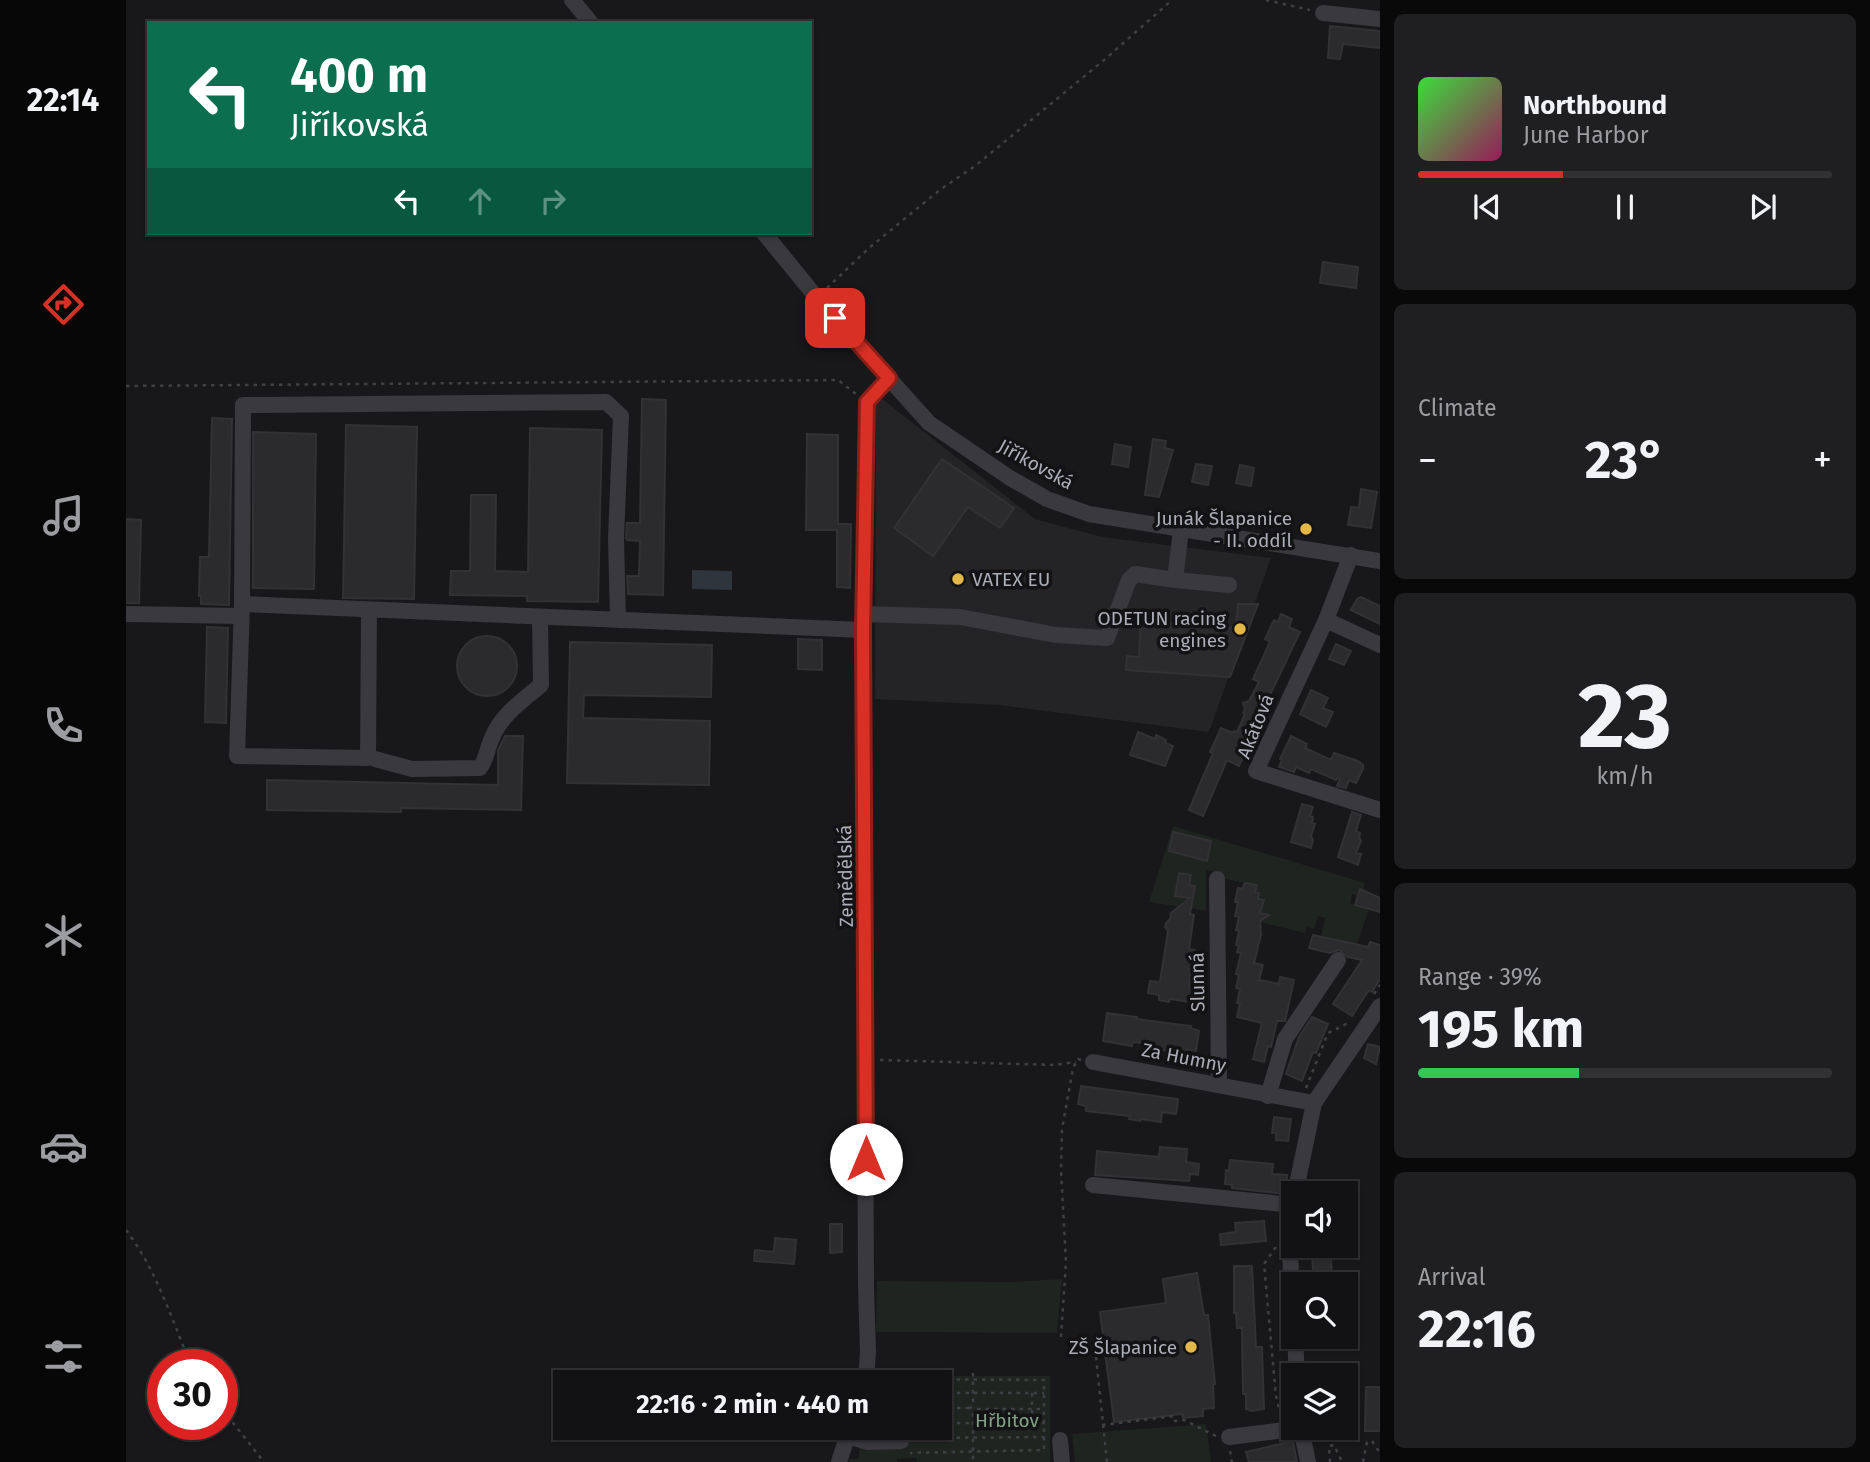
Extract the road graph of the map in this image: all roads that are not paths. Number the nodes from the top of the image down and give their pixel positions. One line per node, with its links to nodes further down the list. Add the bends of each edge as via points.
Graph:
1 (572, 0): 4 (street)
2 (1323, 13): 3 (street)
3 (1380, 19)
4 (589, 21)
5 (766, 235): 6 (street, Jiříkovská)
6 (889, 378): 7 (street, Jiříkovská, via 929,423 1047,499 1089,514); 18 (street, Zemědělská, via 867,402)
7 (1181, 530): 8 (street, Jiříkovská); 10 (street)
8 (1351, 555): 9 (street, Jiříkovská); 17 (street, Akátová)
9 (1380, 561)
10 (1175, 580): 11 (street); 18 (street, via 1135,574 1107,638 1056,635 960,617)
11 (1229, 585)
12 (242, 610): 13 (street); 13 (street, via 237,756 368,758); 14 (street); 16 (street, via 243,405 606,402 621,416)
13 (369, 610): 15 (street)
14 (126, 614)
15 (540, 617): 16 (street); 20 (street, via 541,685 509,712 492,736 480,768 412,769)
16 (618, 620): 18 (street)
17 (1326, 620): 19 (street); 21 (street, Akátová, via 1256,771)
18 (863, 622): 32 (street, Zemědělská)
19 (1380, 645)
20 (375, 759)
21 (1380, 810)
22 (1217, 879): 26 (street, Slunná)
23 (1338, 960): 27 (street, via 1285,1039)
24 (1376, 1002): 28 (street)
25 (1093, 1062): 26 (street, Za Humny)
26 (1219, 1085): 27 (street, Za Humny)
27 (1268, 1096): 28 (street, Za Humny)
28 (1311, 1103): 29 (street)
29 (1297, 1181)
30 (1093, 1185): 31 (street)
31 (1281, 1203)
32 (867, 1370)
33 (1281, 1429): 34 (street)
34 (1229, 1437)
35 (1052, 1439): 41 (street)
36 (846, 1440): 40 (street)
37 (864, 1440): 39 (street)
38 (1301, 1440): 42 (street)
39 (906, 1441)
40 (839, 1462)
41 (1062, 1462)
42 (1308, 1462)

